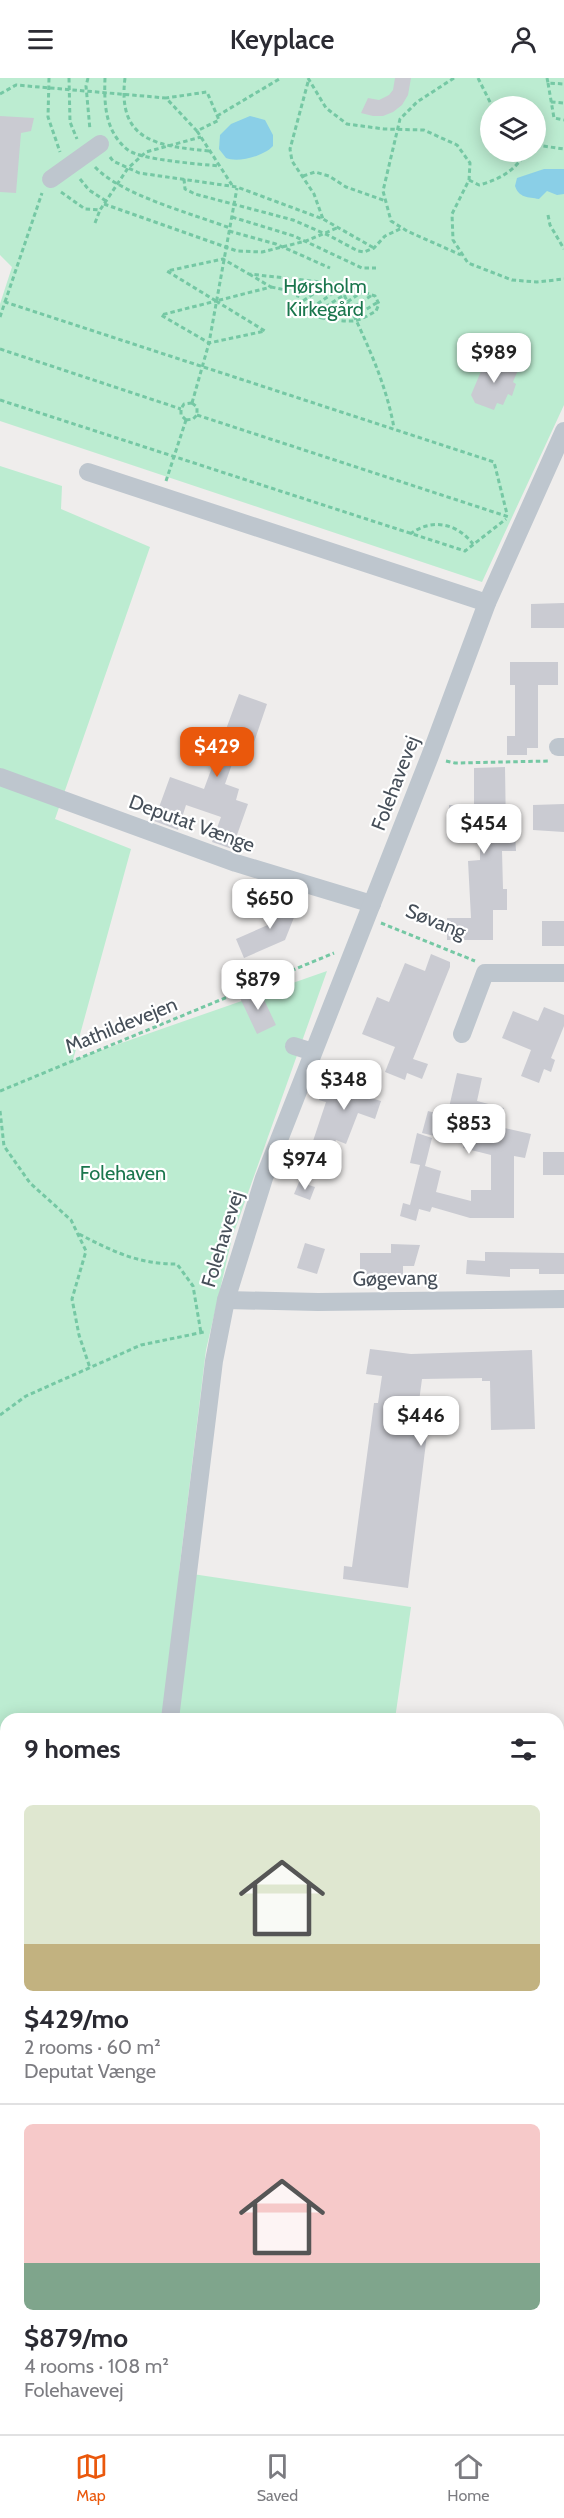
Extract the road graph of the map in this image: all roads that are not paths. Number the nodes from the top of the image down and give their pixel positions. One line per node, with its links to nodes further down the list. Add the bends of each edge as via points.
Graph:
1 (100, 144): 2 (street)
2 (51, 179)
3 (564, 431): 5 (street, Folehavevej, via 515,519)
4 (88, 472): 5 (street)
5 (487, 603): 7 (street, Folehavevej)
6 (0, 777): 7 (street, Deputat Vænge)
7 (369, 910): 11 (street, Folehavevej)
8 (564, 973): 9 (street, via 485,974)
9 (462, 1034)
10 (294, 1046): 11 (street)
11 (313, 1052): 13 (street, Folehavevej, via 264,1178)
12 (564, 1299): 13 (street, Gøgevang)
13 (226, 1300): 14 (street, Folehavevej, via 214,1361)
14 (171, 1713)

